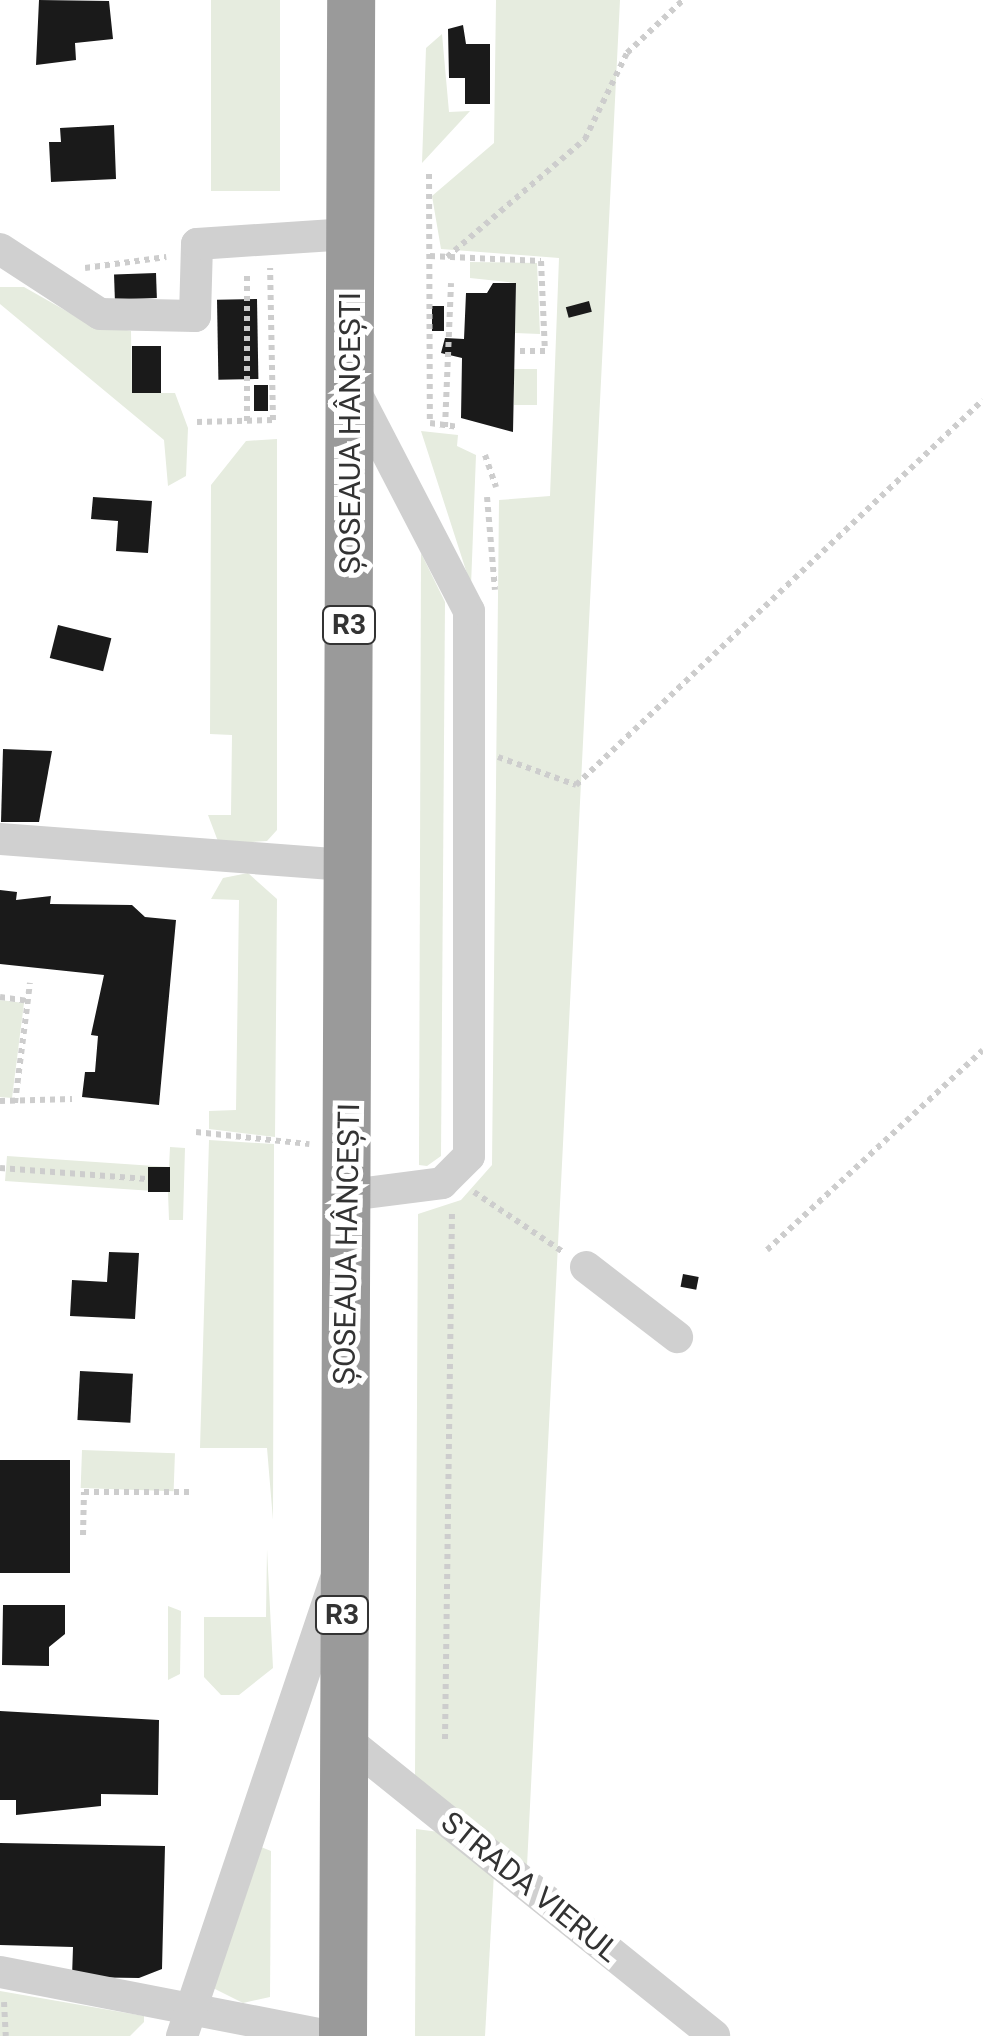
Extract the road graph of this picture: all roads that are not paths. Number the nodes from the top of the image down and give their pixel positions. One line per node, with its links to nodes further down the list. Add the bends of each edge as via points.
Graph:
1 (351, 0): 2 (highway, ȘOSEAUA HÂNCEȘTI / R3)
2 (349, 234): 3 (street, via 198,244 196,316 100,314); 4 (highway, ȘOSEAUA HÂNCEȘTI / R3)
3 (0, 250)
4 (352, 384): 6 (highway, ȘOSEAUA HÂNCEȘTI / R3); 7 (street, via 469,611 469,1156 452,1178)
5 (0, 839): 6 (street)
6 (349, 865): 7 (highway, ȘOSEAUA HÂNCEȘTI / R3)
7 (350, 1195): 10 (highway, ȘOSEAUA HÂNCEȘTI / R3)
8 (586, 1267): 9 (street)
9 (677, 1338)
10 (341, 1563): 11 (highway, ȘOSEAUA HÂNCEȘTI / R3); 13 (street, ȘOSEAUA HÂNCEȘTI)
11 (344, 1738): 16 (highway, ȘOSEAUA HÂNCEȘTI / R3); 17 (street, STRADA VIERUL)
12 (0, 1972): 13 (street)
13 (188, 2002): 14 (street, ȘOSEAUA HÂNCEȘTI); 15 (street)
14 (182, 2036)
15 (330, 2036)
16 (343, 2036)
17 (714, 2036)

